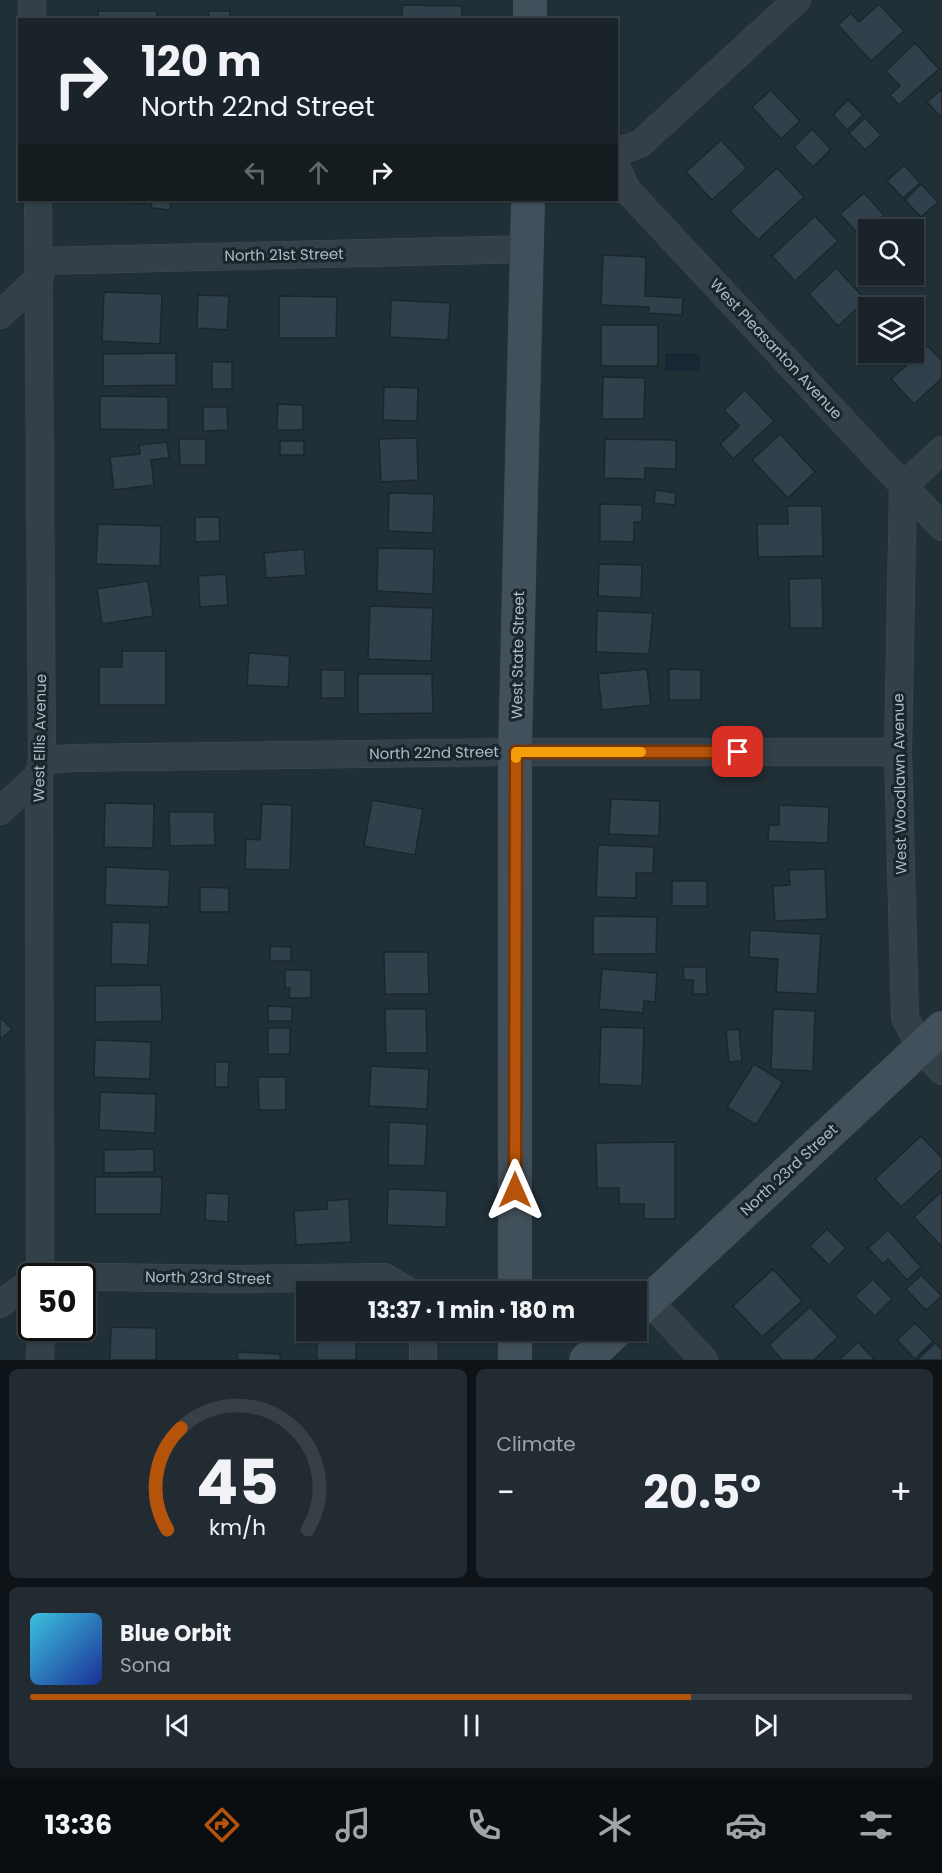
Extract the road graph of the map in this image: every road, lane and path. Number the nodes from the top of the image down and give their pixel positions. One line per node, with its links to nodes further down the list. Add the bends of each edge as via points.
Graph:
1 (32, 0): 4 (street)
2 (530, 0): 5 (main road)
3 (794, 1): 6 (street, via 640,144)
4 (32, 18)
5 (530, 18)
6 (618, 151)
7 (618, 171): 14 (street, West Pleasanton Avenue, via 627,190)
8 (38, 201): 11 (street, West Ellis Avenue)
9 (528, 201): 10 (main road, West State Street)
10 (527, 249): 11 (street, North 21st Street); 16 (main road, West State Street)
11 (40, 269): 12 (street); 18 (street, West Ellis Avenue)
12 (0, 315)
13 (942, 450): 14 (street)
14 (903, 486): 15 (street, West Pleasanton Avenue); 17 (street, West Woodlawn Avenue)
15 (942, 527)
16 (516, 752): 17 (street, North 22nd Street); 18 (street, North 22nd Street, via 72,758); 24 (main road, West State Street)
17 (898, 752): 20 (street, West Woodlawn Avenue, via 905,1018)
18 (41, 768): 19 (street); 21 (street, West Ellis Avenue)
19 (0, 811)
20 (935, 1049): 26 (main road, North 23rd Street)
21 (37, 1263)
22 (96, 1278): 23 (street, North 23rd Street, via 384,1277)
23 (391, 1281)
24 (515, 1281)
25 (18, 1291): 27 (street)
26 (647, 1303)
27 (0, 1304)
28 (647, 1310): 37 (street)
29 (40, 1341): 33 (street)
30 (423, 1341): 34 (street)
31 (515, 1341): 35 (main road)
32 (606, 1341): 36 (main road)
33 (40, 1360)
34 (423, 1360)
35 (515, 1360)
36 (586, 1360)
37 (704, 1360)

